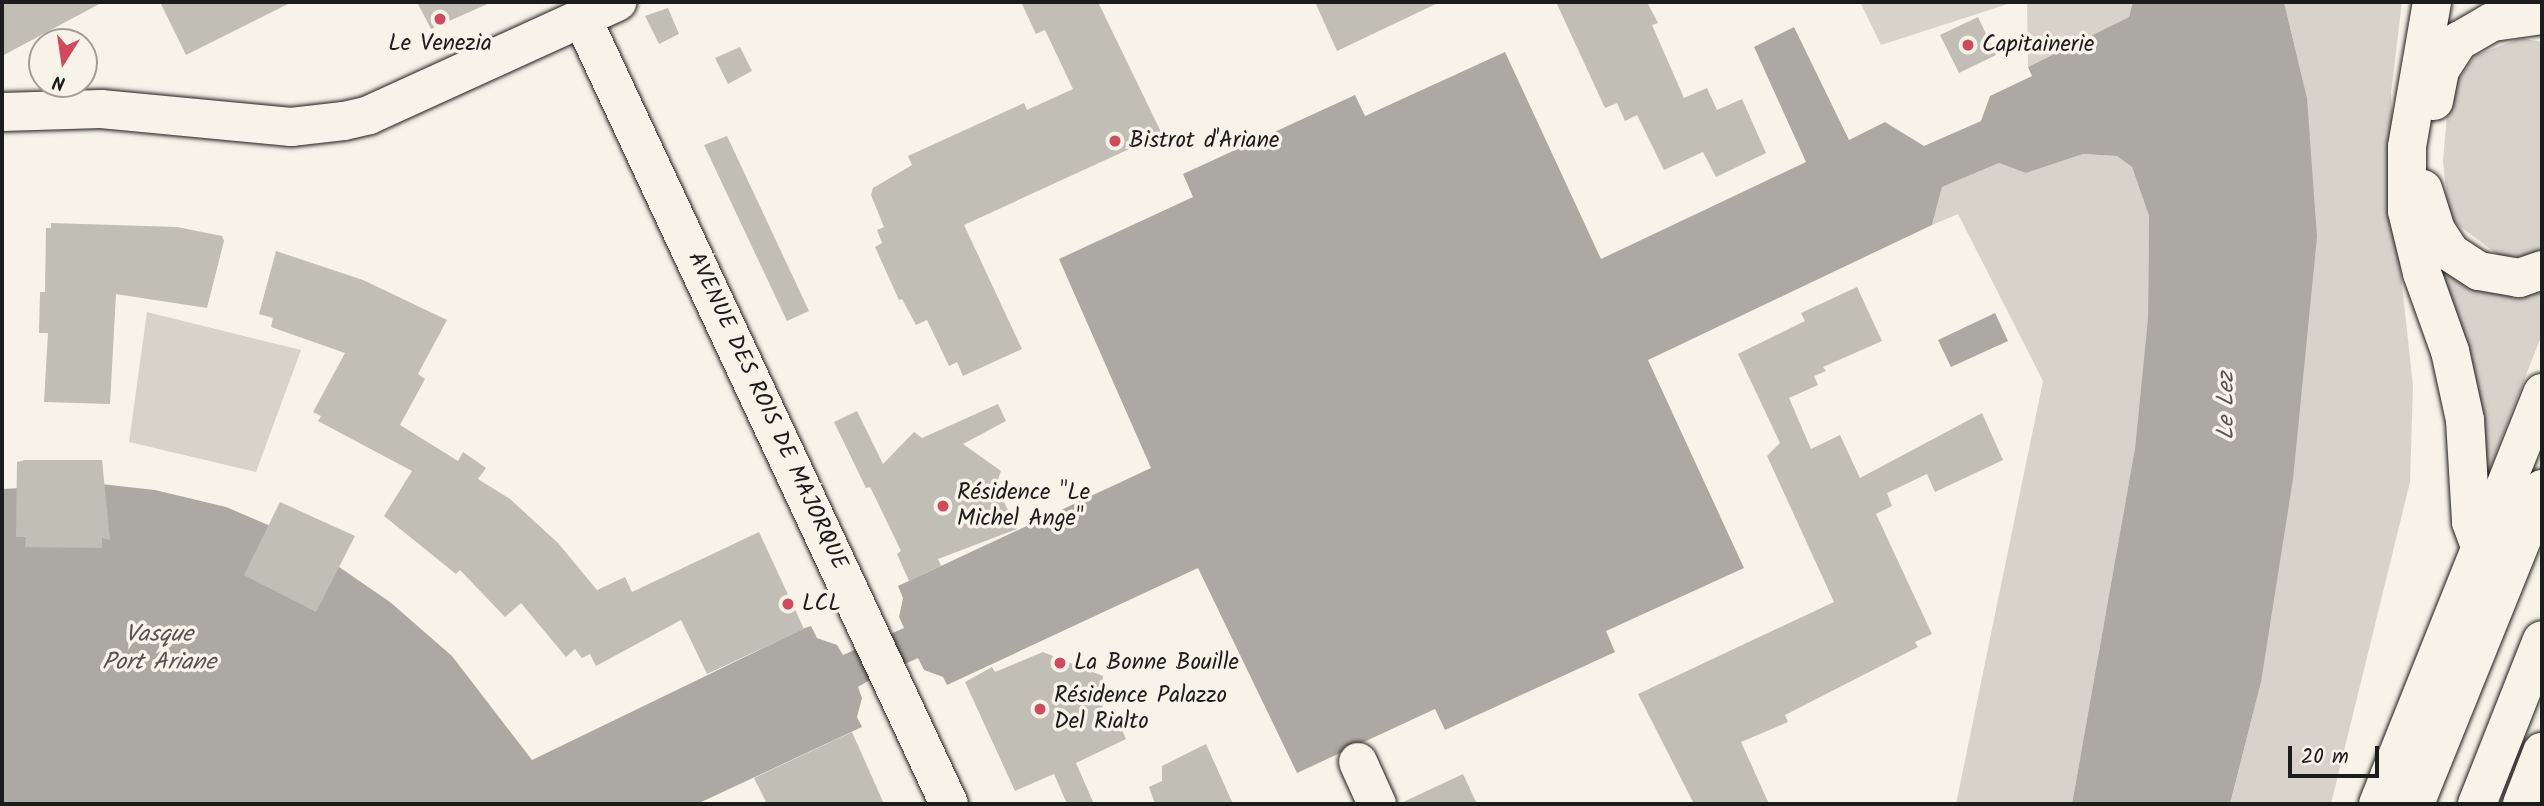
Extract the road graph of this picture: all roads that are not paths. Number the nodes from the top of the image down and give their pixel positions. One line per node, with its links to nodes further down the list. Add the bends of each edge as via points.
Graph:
1 (617, 2): 4 (main road)
2 (2432, 2): 9 (main road, via 2407,147 2407,211 2422,273 2450,351 2465,421 2471,522)
3 (2542, 15): 6 (main road, via 2492,22 2459,41 2446,60 2425,145 2423,196 2451,253 2479,271 2519,278)
4 (582, 18): 5 (main road, via 369,115 344,121 290,127 101,109); 13 (main road, AVENUE DES ROIS DE MAJORQUE)
5 (2, 112)
6 (2542, 270)
7 (2542, 393): 9 (main road)
8 (2542, 489): 16 (main road)
9 (2480, 547): 15 (main road)
10 (2542, 640): 17 (main road)
11 (2542, 751): 18 (main road)
12 (1358, 762): 14 (main road)
13 (949, 804)
14 (1377, 804)
15 (2378, 804)
16 (2415, 804)
17 (2477, 804)
18 (2522, 804)

